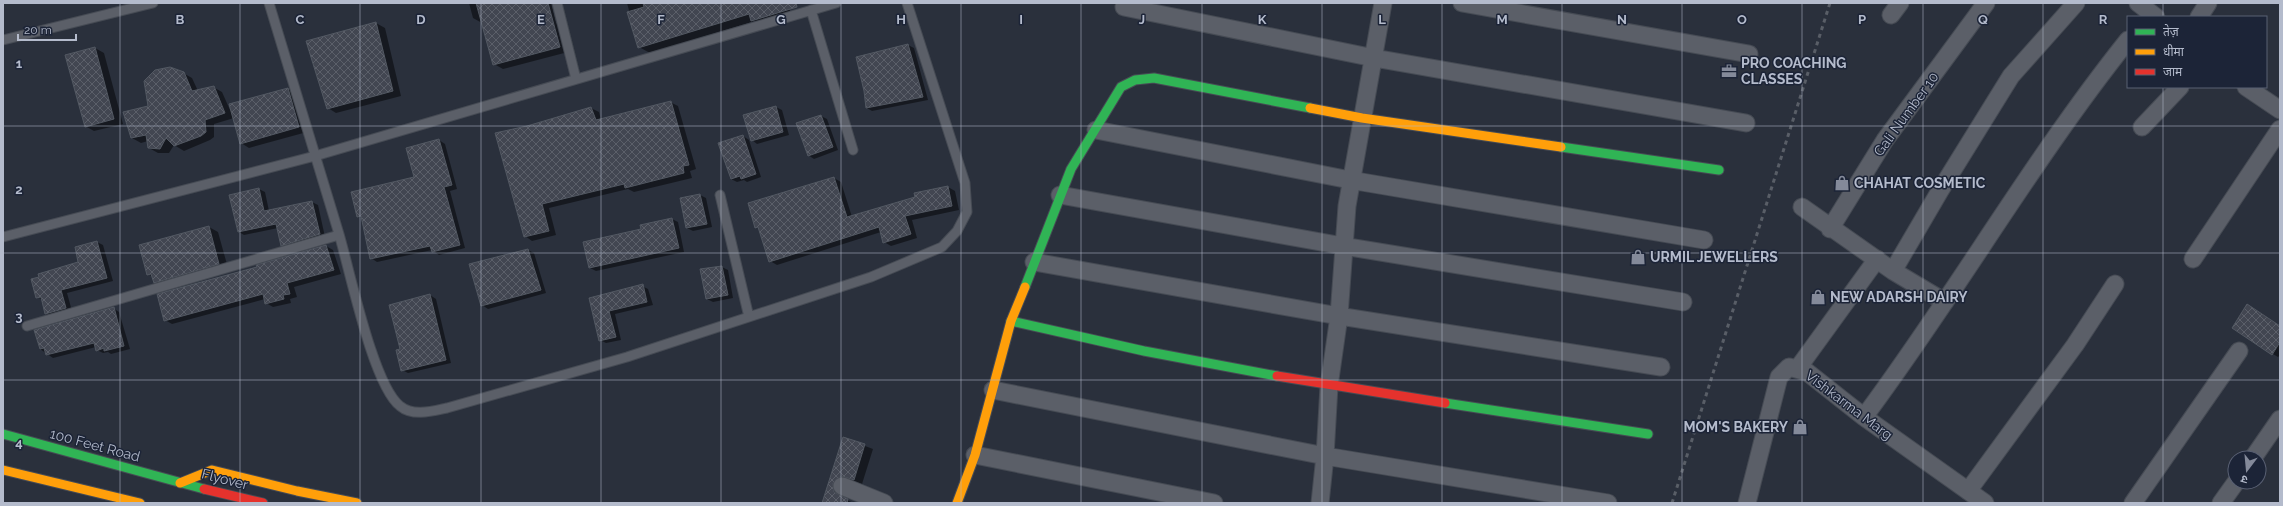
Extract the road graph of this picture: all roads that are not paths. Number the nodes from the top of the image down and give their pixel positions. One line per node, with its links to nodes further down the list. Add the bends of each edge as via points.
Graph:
1 (153, 3): 14 (lane)
2 (269, 3): 28 (lane)
3 (557, 3): 18 (lane)
4 (836, 3): 12 (lane)
5 (907, 3): 47 (lane, via 965,183 967,212 957,231 942,247 871,277)
6 (1383, 3): 17 (street)
7 (1462, 3): 16 (street)
8 (1986, 3): 34 (street, Gali Number 10, via 1885,140)
9 (2076, 3): 42 (street, via 2011,76)
10 (2208, 3): 13 (street)
11 (1124, 7): 17 (street)
12 (811, 10): 18 (lane); 27 (lane)
13 (2200, 16)
14 (3, 40)
15 (2127, 41): 45 (street, via 2021,188)
16 (1749, 54)
17 (1374, 58): 22 (street); 23 (street)
18 (576, 79): 28 (lane)
19 (2179, 88): 24 (street)
20 (2247, 88): 21 (street)
21 (2280, 110)
22 (1362, 118): 26 (street, via 1154,78 1135,80 1121,88); 29 (street); 30 (street)
23 (1746, 123)
24 (2142, 127)
25 (2280, 129): 40 (street)
26 (1096, 130): 30 (street); 32 (street, via 1071,169)
27 (853, 150)
28 (315, 156): 35 (lane); 36 (lane)
29 (1719, 170)
30 (1350, 180): 37 (street); 38 (street)
31 (720, 195): 47 (lane)
32 (1060, 195): 38 (street); 41 (street)
33 (1802, 206): 34 (street)
34 (1830, 229): 39 (street)
35 (339, 235): 47 (lane, via 370,349 388,390 401,407 420,413 447,408 620,360); 49 (lane)
36 (3, 237)
37 (1704, 240)
38 (1343, 246): 44 (street); 46 (street)
39 (1877, 259): 42 (street); 52 (street)
40 (2194, 259)
41 (1034, 262): 46 (street); 48 (street)
42 (1893, 271): 45 (street)
43 (2115, 284): 66 (street, via 2075,345)
44 (1683, 302)
45 (1945, 302): 55 (street, via 1908,359)
46 (1339, 316): 51 (street); 53 (street)
47 (749, 317)
48 (1011, 321): 53 (street, via 1144,351); 54 (street)
49 (27, 326)
50 (2239, 350): 78 (street)
51 (1661, 367)
52 (1798, 368): 55 (street, Vishkarma Marg, via 1807,372); 76 (street, Vishkarma Marg, via 1789,367 1779,377)
53 (1329, 386): 58 (street); 61 (street)
54 (993, 390): 60 (street); 61 (street)
55 (1864, 417): 66 (street, Vishkarma Marg)
56 (2280, 419): 59 (street)
57 (3, 434): 63 (street, 100 Feet Road)
58 (1648, 434)
59 (2259, 450)
60 (975, 455): 72 (street); 73 (street)
61 (1326, 456): 74 (street); 75 (street)
62 (3, 470): 67 (street)
63 (180, 483): 69 (street, Flyover); 70 (street, via 212,470)
64 (842, 486): 71 (street)
65 (2230, 490): 79 (street)
66 (1968, 491): 77 (street, Vishkarma Marg)
67 (105, 499): 68 (street)
68 (140, 503)
69 (263, 503)
70 (357, 503)
71 (884, 503)
72 (957, 503)
73 (1214, 503)
74 (1320, 503)
75 (1608, 503)
76 (1747, 503)
77 (1985, 503)
78 (2133, 503)
79 (2221, 503)

